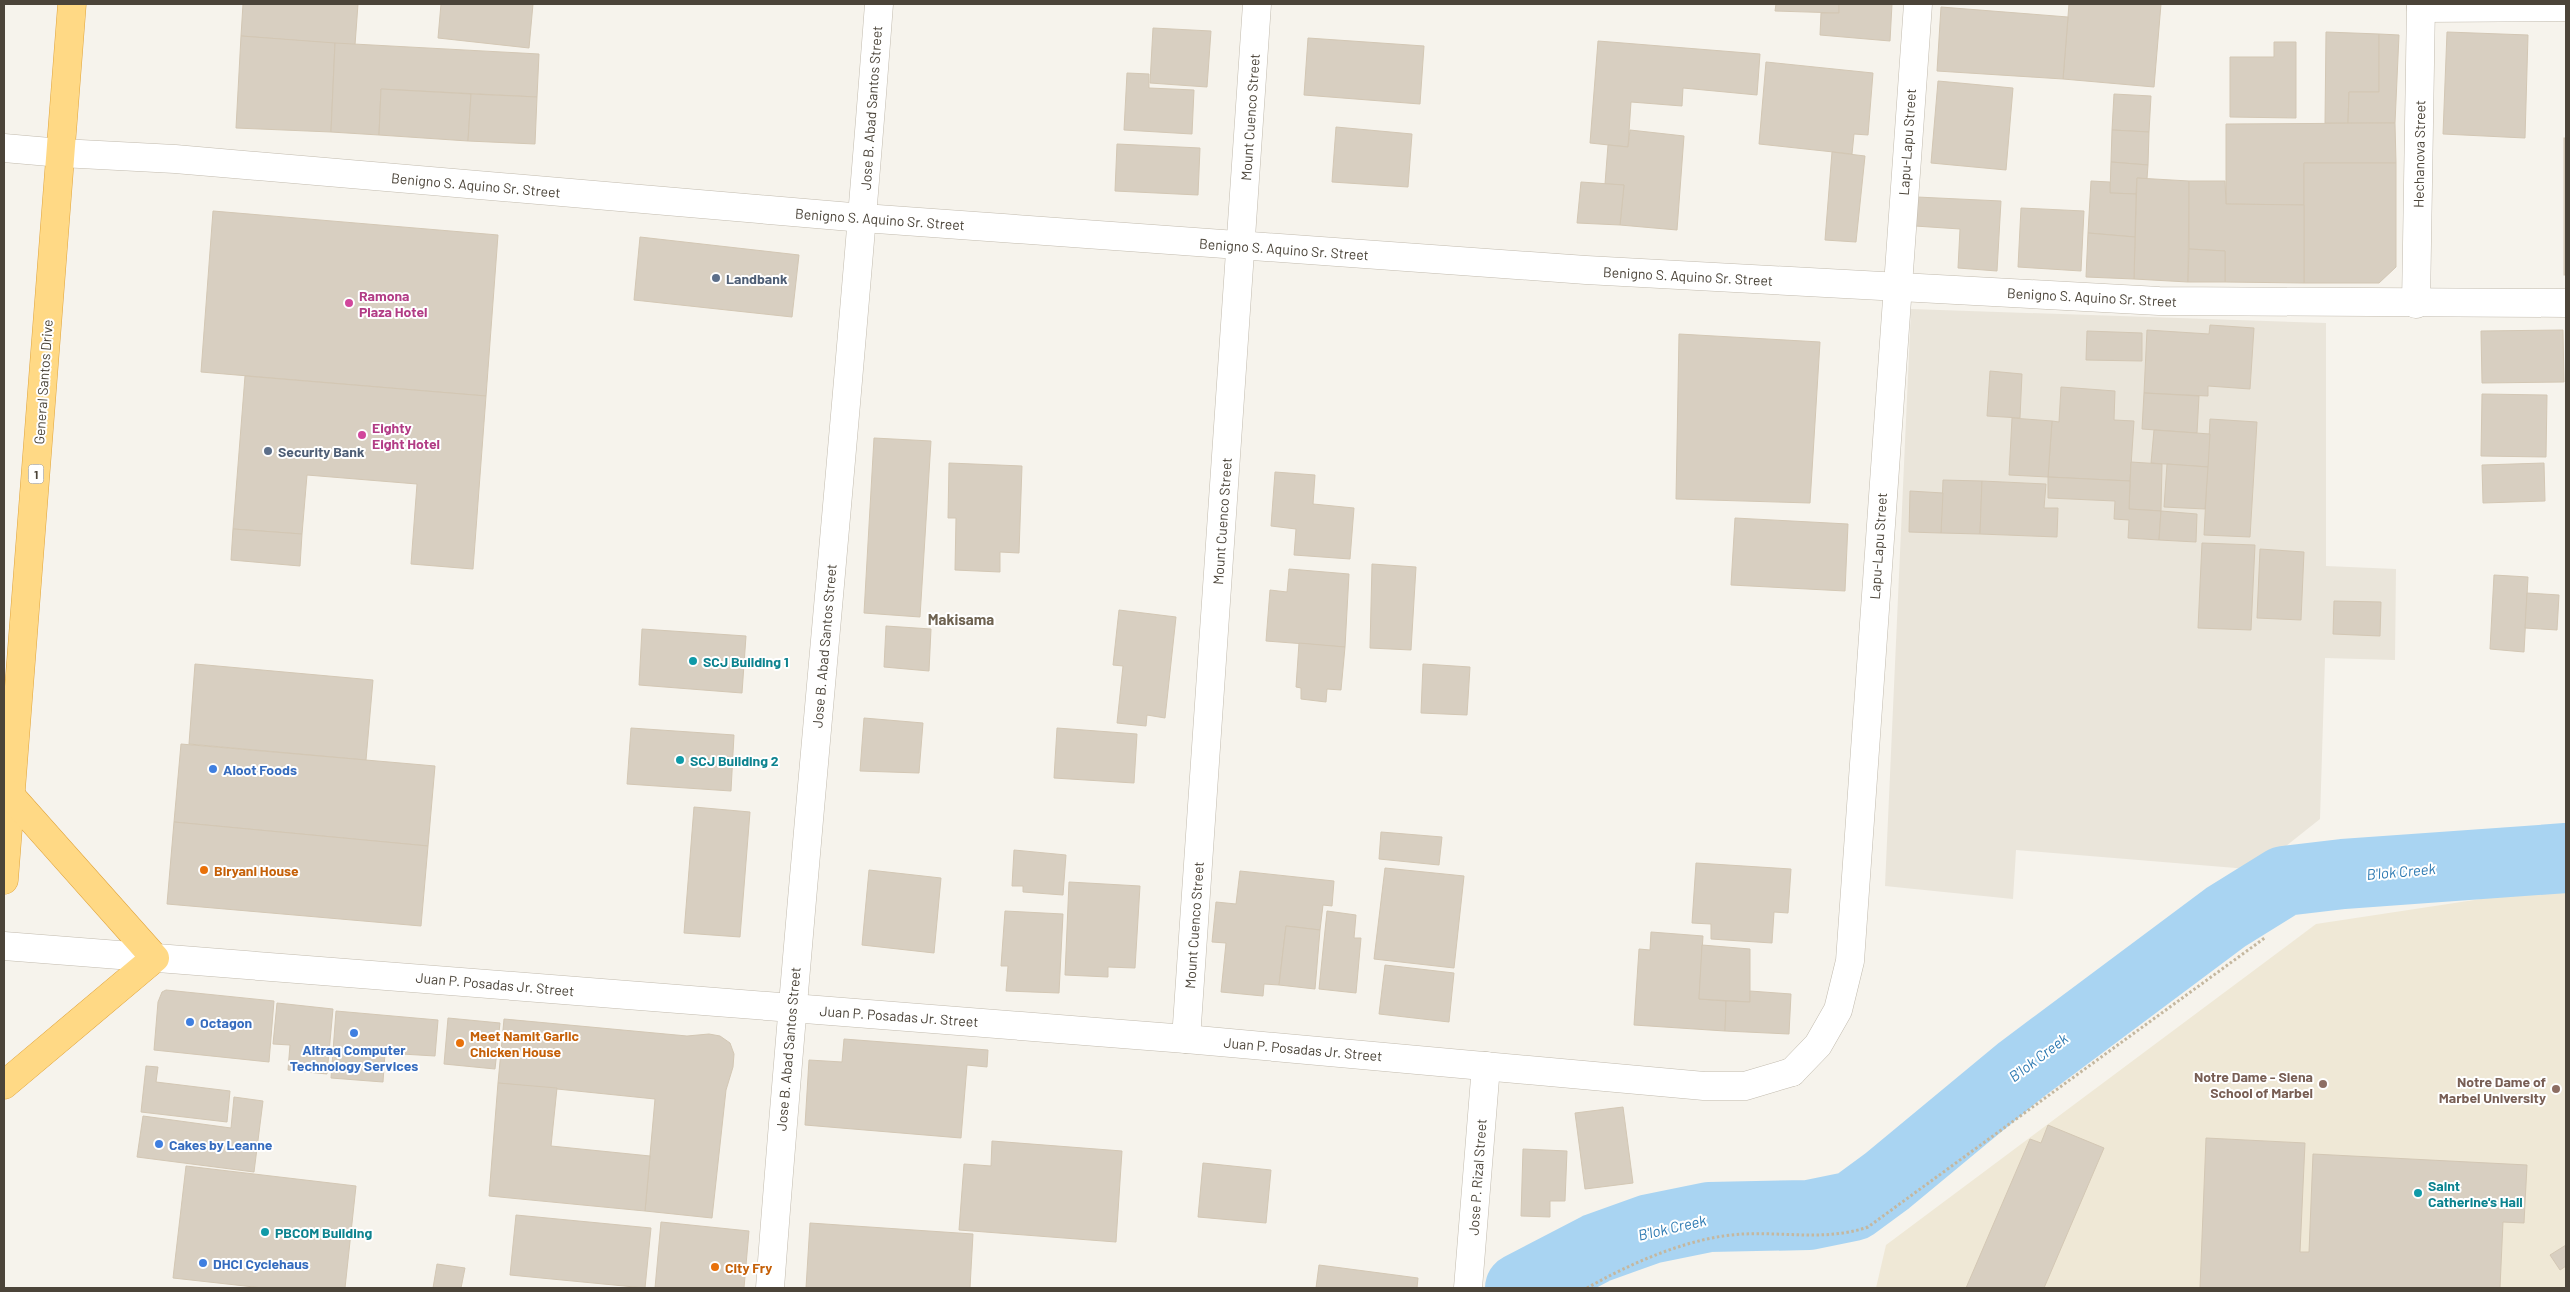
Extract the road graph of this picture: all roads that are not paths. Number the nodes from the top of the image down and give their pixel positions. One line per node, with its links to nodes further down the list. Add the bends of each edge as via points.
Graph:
1 (72, 4): 8 (highway, General Santos Drive / 1)
2 (879, 4): 9 (street, Jose B. Abad Santos Street)
3 (1258, 4): 10 (street, Mount Cuenco Street)
4 (1918, 4): 11 (street, Lapu-Lapu Street)
5 (2421, 6): 6 (street); 13 (street, Hechanova Street)
6 (2566, 7)
7 (4, 148): 8 (street, Benigno S. Aquino Sr. Street)
8 (60, 153): 9 (street, Benigno S. Aquino Sr. Street, via 185,160); 14 (highway, General Santos Drive / 1)
9 (863, 218): 10 (street, Benigno S. Aquino Sr. Street); 18 (street, Jose B. Abad Santos Street)
10 (1241, 246): 11 (street, Benigno S. Aquino Sr. Street); 19 (street, Mount Cuenco Street)
11 (1896, 287): 13 (street, Benigno S. Aquino Sr. Street, via 2159,302); 21 (street, Lapu-Lapu Street, via 1850,961 1838,1010 1818,1044)
12 (2566, 303): 13 (street, Benigno S. Aquino Sr. Street)
13 (2416, 304)
14 (7, 798): 15 (highway, General Santos Drive / 1); 17 (highway)
15 (4, 880)
16 (4, 946): 17 (street, Juan P. Posadas Jr. Street)
17 (155, 958): 18 (street, Juan P. Posadas Jr. Street); 22 (highway)
18 (791, 1008): 19 (street, Juan P. Posadas Jr. Street); 23 (street, Jose B. Abad Santos Street)
19 (1186, 1039): 20 (street, Juan P. Posadas Jr. Street)
20 (1486, 1066): 21 (street, Juan P. Posadas Jr. Street, via 1704,1086 1745,1086); 24 (street, Jose P. Rizal Street)
21 (1792, 1072)
22 (4, 1085)
23 (770, 1288)
24 (1468, 1288)

